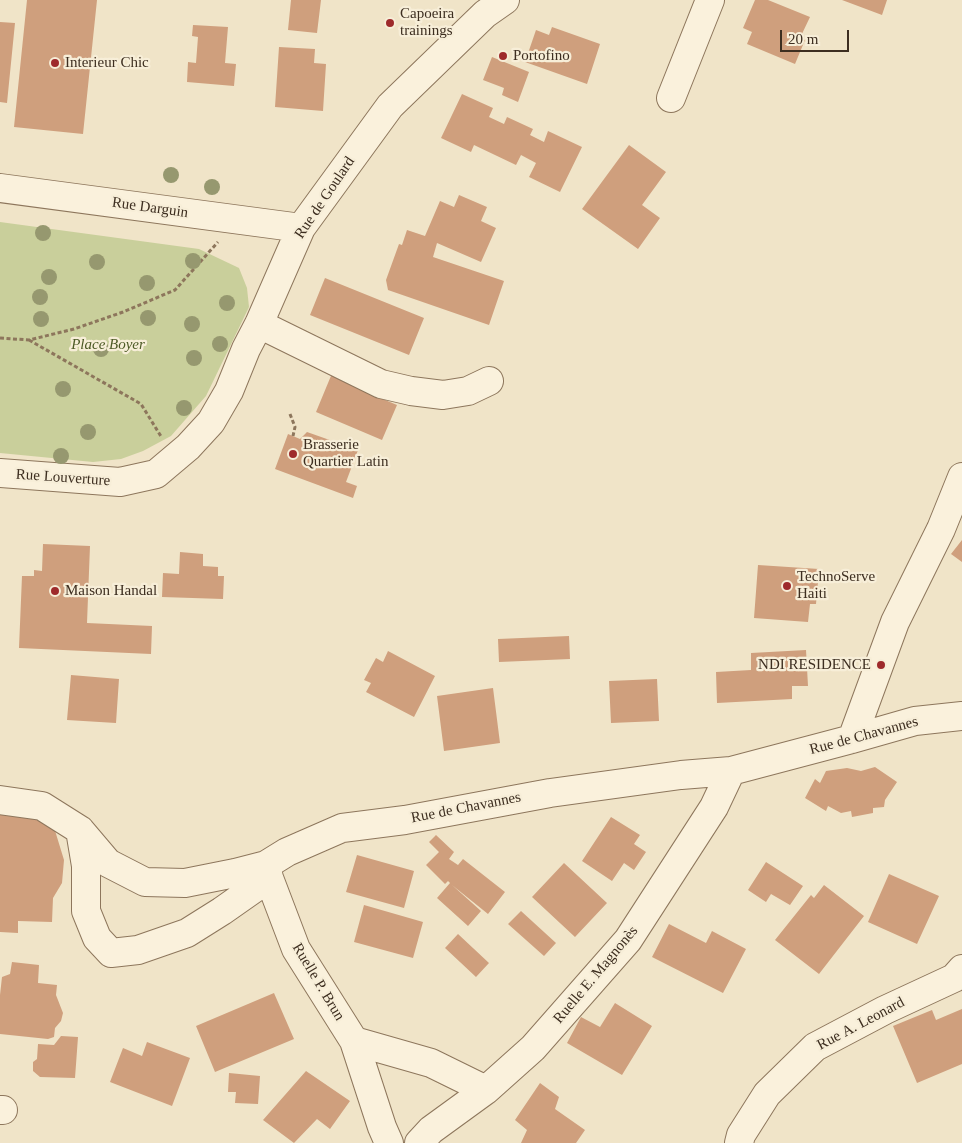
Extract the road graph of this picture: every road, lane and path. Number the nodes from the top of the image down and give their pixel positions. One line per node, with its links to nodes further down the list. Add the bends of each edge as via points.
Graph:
1 (505, 0): 6 (street, Rue de Goulard, via 485,14 390,106)
2 (710, 0): 3 (street)
3 (671, 98)
4 (0, 188): 5 (street, Rue Darguin)
5 (239, 220): 6 (street, Rue Darguin); 9 (path, via 175,290 106,318)
6 (301, 228): 7 (street, Rue de Goulard)
7 (258, 324): 10 (street, via 381,384 443,395 468,391); 13 (street, Rue de Goulard, via 230,391 211,422)
8 (0, 338): 9 (path)
9 (29, 340): 13 (path, via 141,404)
10 (489, 381)
11 (290, 414): 12 (path, via 295,427)
12 (293, 436)
13 (165, 466): 14 (street, Rue Louverture, via 120,482)
14 (0, 473)
15 (962, 477): 17 (street, via 941,529 895,622)
16 (962, 716): 17 (street, Rue de Chavannes, via 914,721)
17 (852, 739): 18 (street, Rue de Chavannes)
18 (731, 771): 21 (street, Rue de Chavannes, via 550,793 405,820 342,828 287,852); 24 (street, Ruelle E. Magnonès, via 714,808 628,940 533,1048)
19 (0, 800): 20 (street, Rue de Chavannes, via 42,806)
20 (80, 830): 21 (street, Rue de Chavannes, via 108,863 145,882 185,883 235,873); 21 (street, via 86,866 86,911 97,938 112,953 138,950 187,934 222,911)
21 (268, 871): 23 (street, Ruelle P. Brun, via 296,950)
22 (962, 969): 27 (street, Rue A. Leonard, via 954,978 815,1047 767,1094)
23 (354, 1041): 24 (street, via 431,1063); 25 (street, Ruelle P. Brun)
24 (486, 1090): 26 (street, Ruelle E. Magnonès, via 431,1130)
25 (389, 1143)
26 (419, 1143)
27 (739, 1143)

